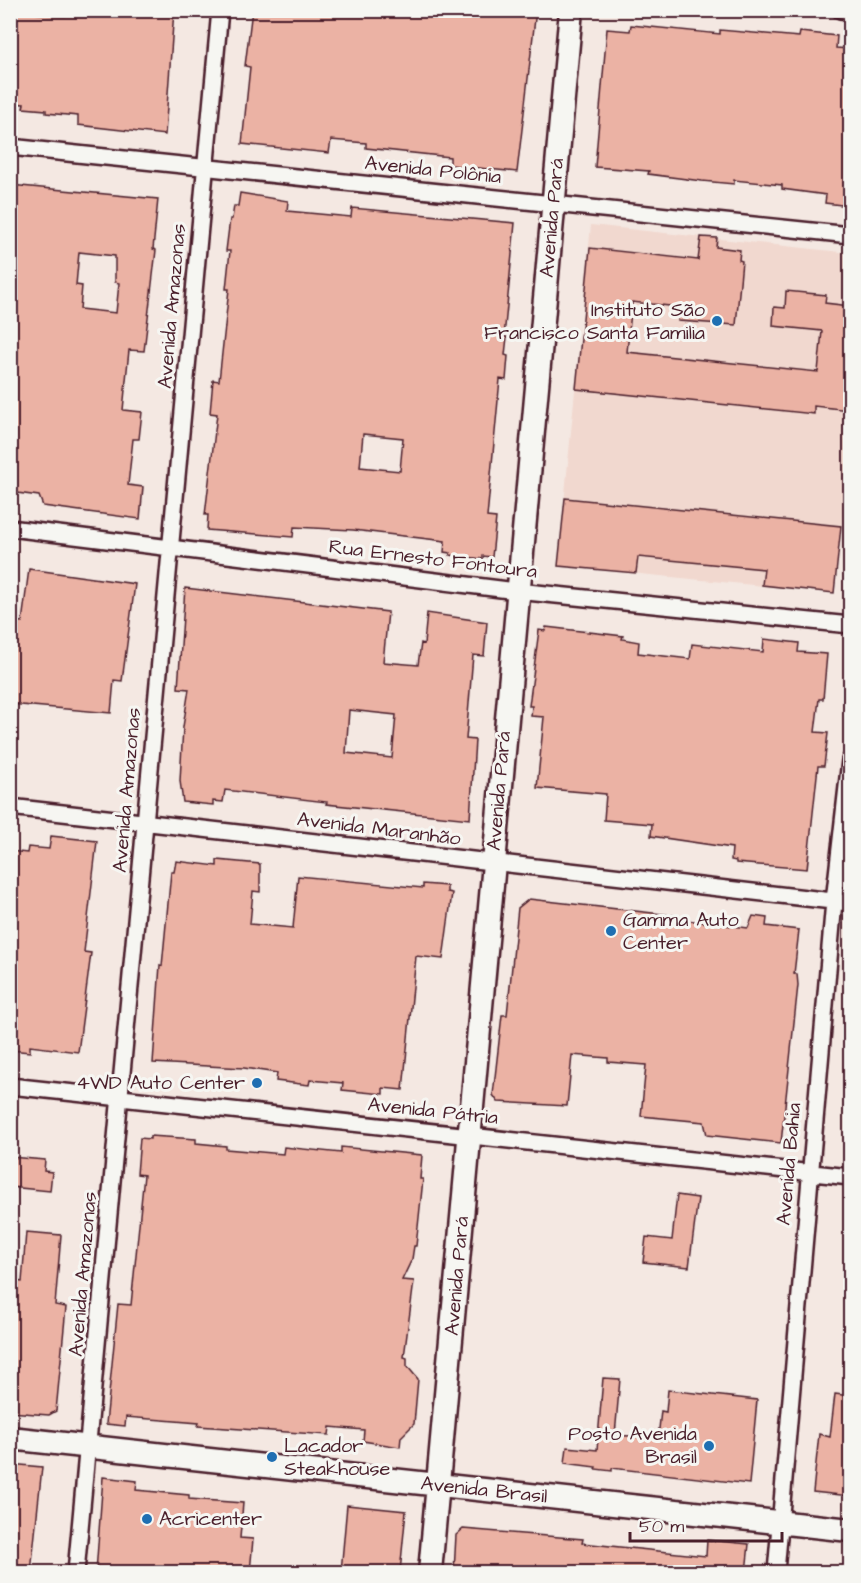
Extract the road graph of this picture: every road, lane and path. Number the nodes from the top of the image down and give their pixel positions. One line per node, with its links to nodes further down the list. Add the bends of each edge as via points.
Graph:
1 (220, 10): 6 (street, Avenida Amazonas)
2 (571, 10): 7 (street, Avenida Pará)
3 (840, 10): 4 (street)
4 (850, 12)
5 (10, 147): 6 (street, Avenida Polônia)
6 (206, 167): 7 (street, Avenida Polônia); 10 (street, Avenida Amazonas)
7 (554, 204): 8 (street, Avenida Polônia); 11 (street, Avenida Pará)
8 (850, 235)
9 (10, 528): 10 (street, Rua Ernesto Fontoura)
10 (171, 548): 11 (street, Rua Ernesto Fontoura); 15 (street, Avenida Amazonas)
11 (517, 591): 12 (street, Rua Ernesto Fontoura); 16 (street, Avenida Pará)
12 (850, 625)
13 (850, 760): 17 (street, Avenida Bahia)
14 (10, 807): 15 (street, Avenida Maranhão)
15 (145, 823): 16 (street, Avenida Maranhão); 20 (street, Avenida Amazonas)
16 (493, 863): 17 (street, Avenida Maranhão); 21 (street, Avenida Pará)
17 (834, 901): 18 (street, Avenida Maranhão); 22 (street, Avenida Bahia)
18 (850, 903)
19 (10, 1086): 20 (street, Avenida Pátria)
20 (120, 1098): 21 (street, Avenida Pátria); 25 (street, Avenida Amazonas)
21 (469, 1136): 22 (street, Avenida Pátria); 26 (street, Avenida Pará)
22 (809, 1173): 23 (street, Avenida Pátria); 27 (street, Avenida Bahia)
23 (850, 1177)
24 (10, 1438): 25 (street, Avenida Brasil)
25 (88, 1446): 26 (street, Avenida Brasil); 29 (street, Avenida Amazonas)
26 (438, 1485): 27 (street, Avenida Brasil); 30 (street, Avenida Pará)
27 (780, 1522): 28 (street, Avenida Brasil); 31 (street, Avenida Bahia)
28 (850, 1530)
29 (76, 1572)
30 (430, 1572)
31 (776, 1572)

